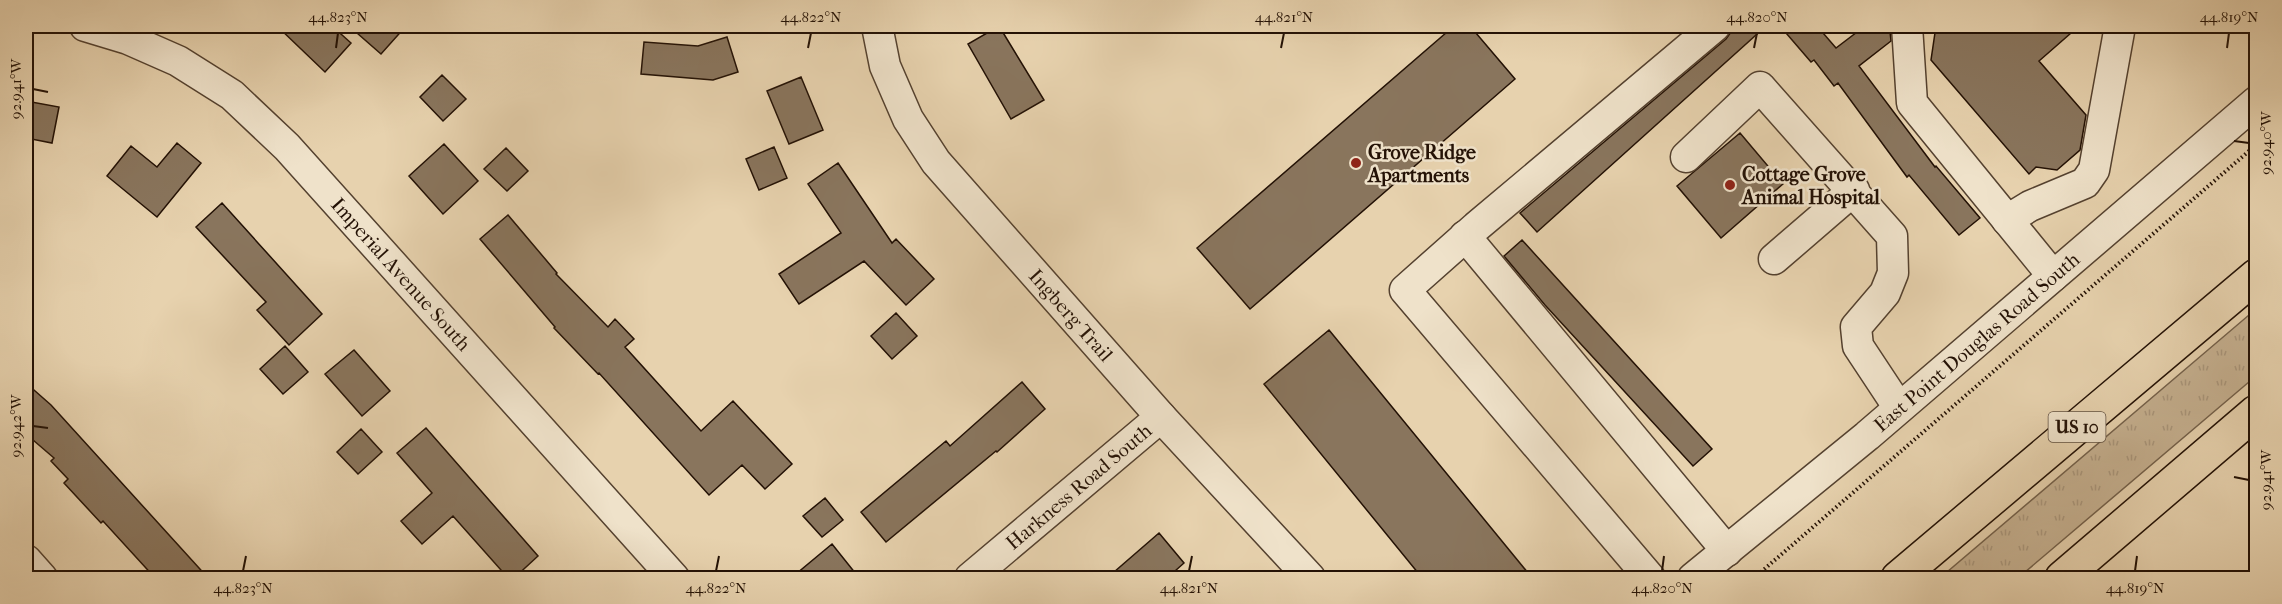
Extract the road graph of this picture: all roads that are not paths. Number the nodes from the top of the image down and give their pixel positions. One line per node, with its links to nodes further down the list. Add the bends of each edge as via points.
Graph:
1 (85, 26): 20 (street, Imperial Avenue South, via 178,61 232,95 287,147)
2 (877, 26): 16 (street, Ingberg Trail, via 885,66 908,119 936,162)
3 (1715, 26): 10 (street)
4 (1906, 26): 9 (street, via 1912,104)
5 (2120, 26): 9 (street, via 2094,170 2085,183)
6 (2256, 102): 12 (street, East Point Douglas Road South)
7 (1686, 158): 8 (street, via 1760,87)
8 (1854, 190): 11 (street); 14 (street, via 1892,236 1893,273 1885,293 1856,327 1858,346)
9 (2007, 220): 12 (street)
10 (1465, 236): 17 (street); 23 (street, via 1405,290)
11 (1774, 259)
12 (2053, 276): 14 (street, East Point Douglas Road South)
13 (2256, 276): 25 (highway, US 10)
14 (1899, 408): 17 (street, East Point Douglas Road South)
15 (2256, 412): 26 (highway)
16 (1161, 417): 21 (street, Harkness Road South); 22 (street, Ingberg Trail)
17 (1727, 551): 24 (street, East Point Douglas Road South)
18 (26, 560): 19 (street)
19 (42, 579)
20 (674, 579)
21 (970, 579)
22 (1310, 579)
23 (1650, 579)
24 (1693, 579)
25 (1898, 579)
26 (2062, 579)

